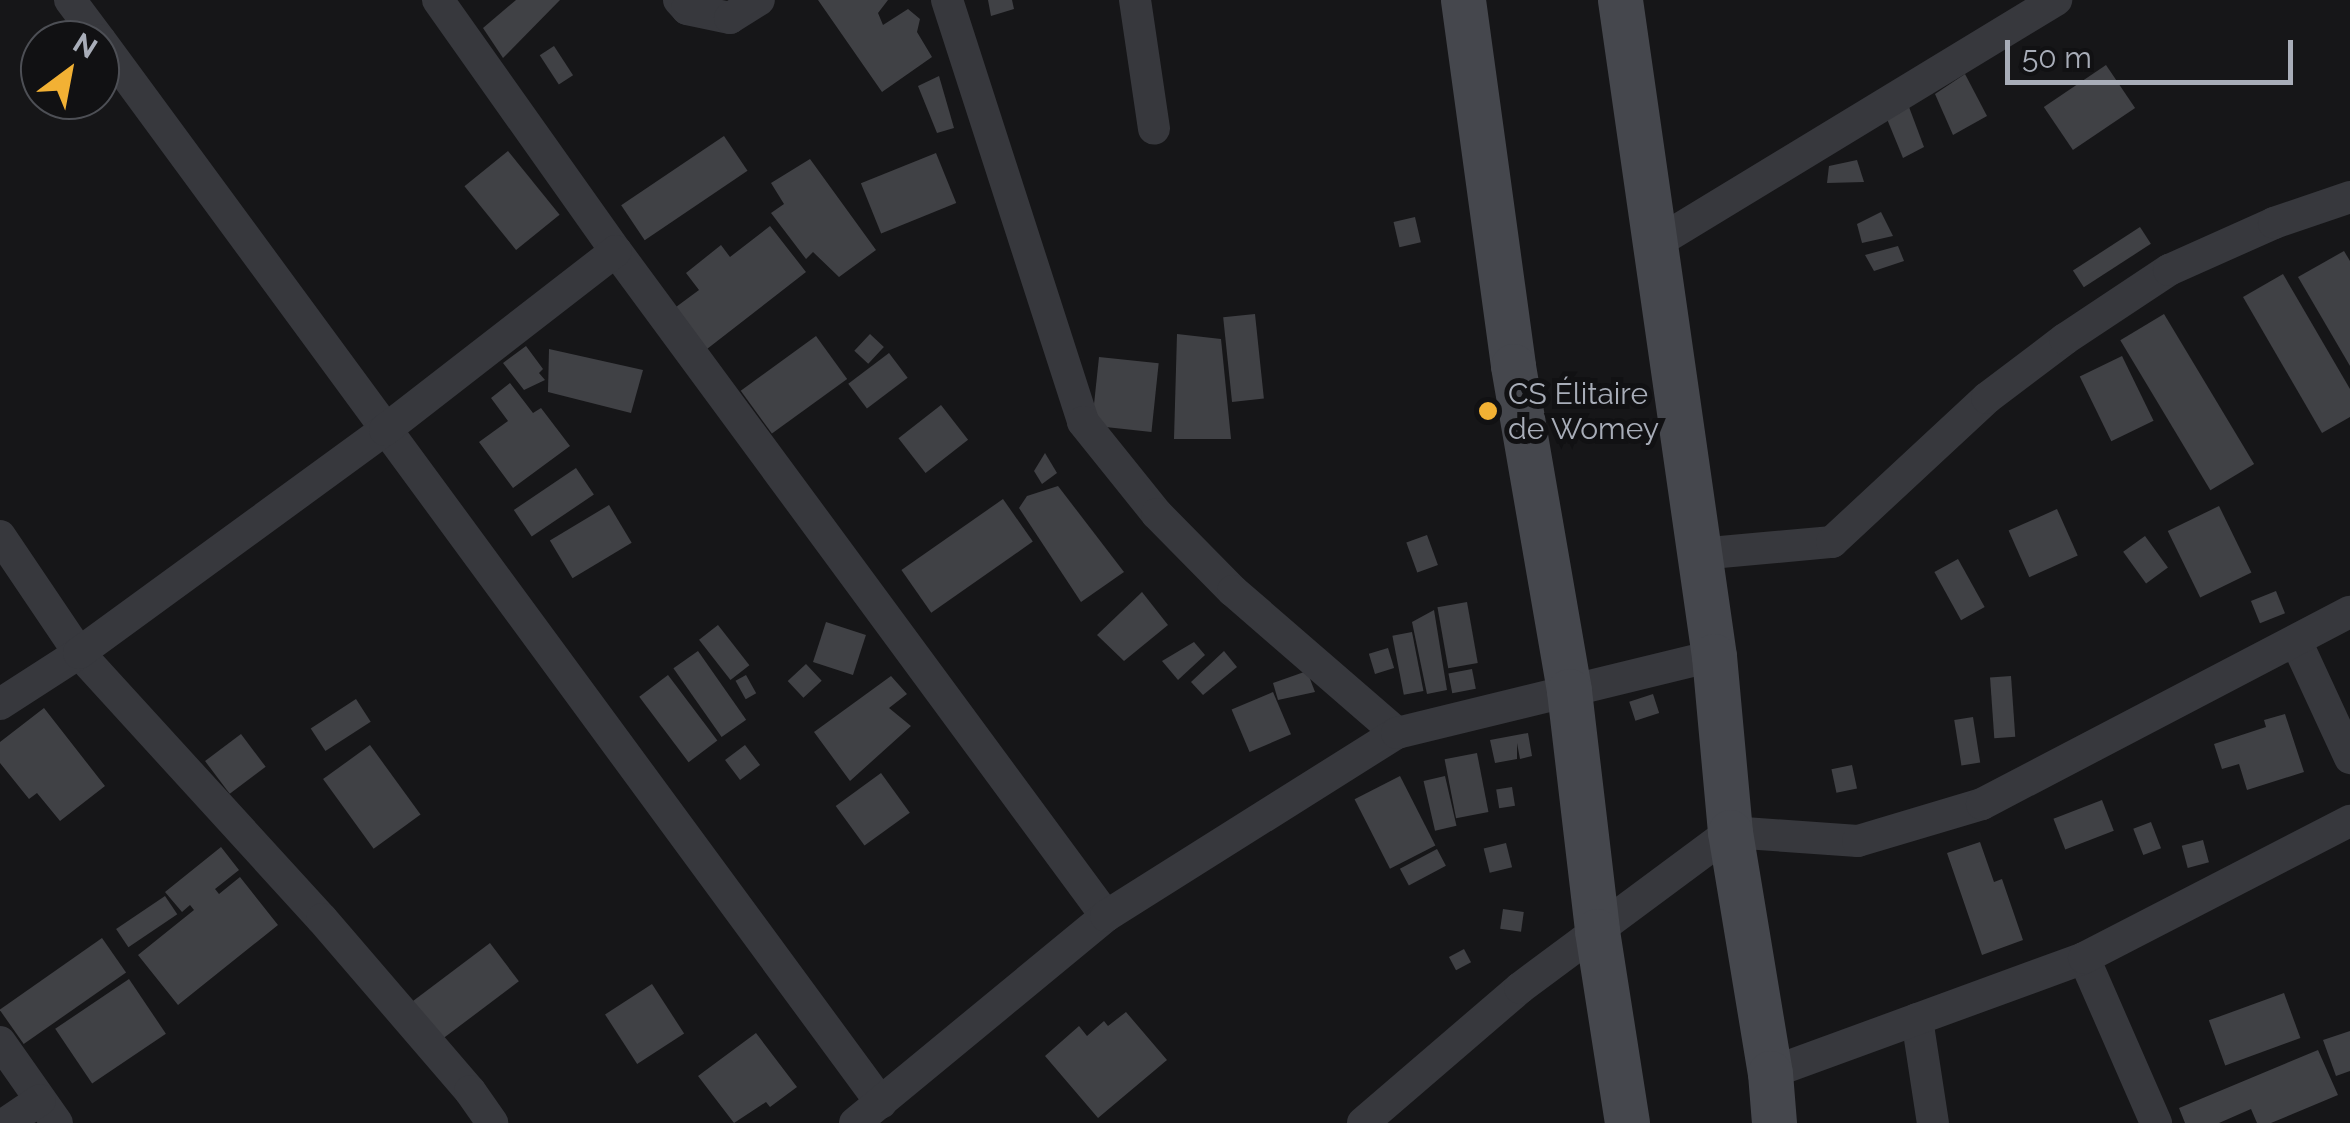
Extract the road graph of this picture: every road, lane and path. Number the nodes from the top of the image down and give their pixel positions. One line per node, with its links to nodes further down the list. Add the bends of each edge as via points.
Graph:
1 (438, 0): 13 (street)
2 (679, 0): 3 (street, via 687,9 730,18)
3 (758, 0)
4 (947, 0): 23 (street, via 1083,422 1156,514)
5 (1135, 0): 10 (street)
6 (1463, 0): 21 (street, via 1513,366)
7 (1620, 0): 12 (street)
8 (2056, 0): 12 (street)
9 (120, 67): 14 (street)
10 (1154, 129)
11 (2350, 198): 16 (street, via 2274,223 2170,270 2065,339 1987,398 1832,542)
12 (1652, 244): 16 (street)
13 (616, 252): 14 (street); 27 (street)
14 (385, 430): 19 (street); 33 (street)
15 (0, 536): 19 (street)
16 (1699, 554): 20 (street)
17 (2350, 612): 18 (street)
18 (2296, 641): 24 (street); 26 (street, via 1982,804 1858,840)
19 (79, 652): 22 (street); 36 (street, via 322,919)
20 (1714, 656): 21 (street); 26 (street)
21 (1569, 692): 23 (street); 28 (street)
22 (0, 704)
23 (1398, 733): 27 (street)
24 (2350, 758)
25 (2350, 821): 29 (street)
26 (1730, 832): 28 (street); 32 (street)
27 (1106, 916): 33 (street)
28 (1597, 931): 38 (street); 39 (street)
29 (2084, 958): 30 (street); 42 (street)
30 (1916, 1019): 32 (street); 41 (street)
31 (0, 1042): 34 (street)
32 (1770, 1073): 40 (street)
33 (882, 1103): 37 (street)
34 (48, 1112): 35 (street)
35 (6, 1123)
36 (492, 1123)
37 (855, 1123)
38 (1363, 1123)
39 (1628, 1123)
40 (1774, 1123)
41 (1933, 1123)
42 (2156, 1123)

